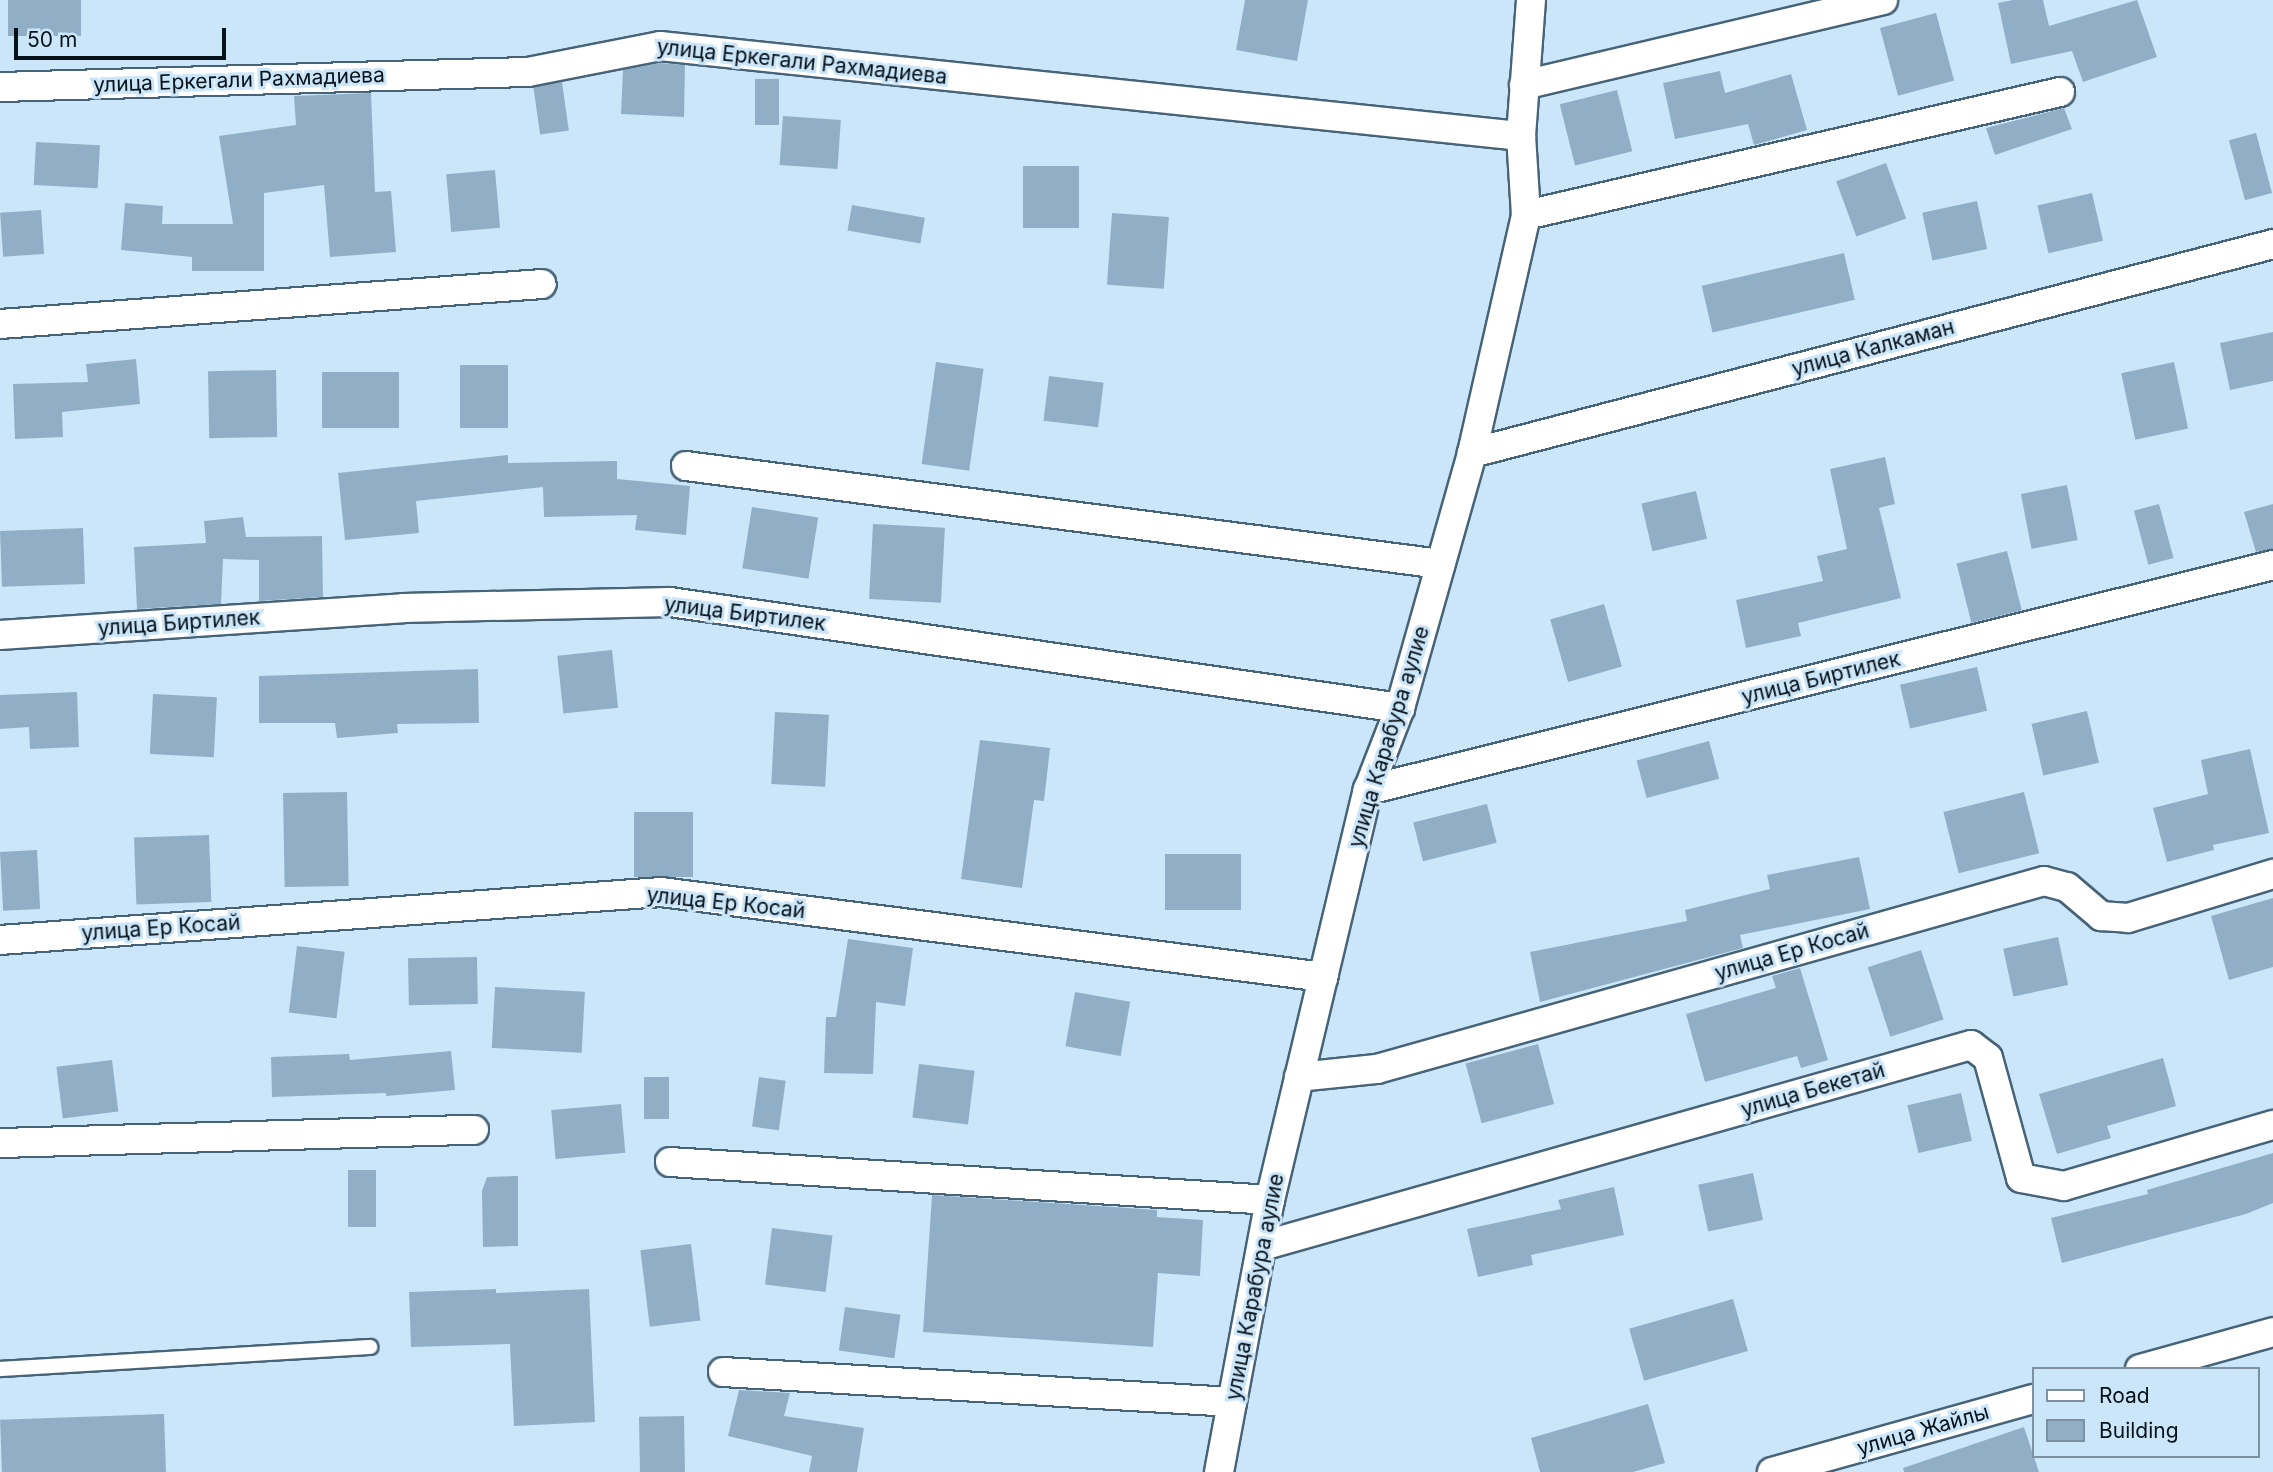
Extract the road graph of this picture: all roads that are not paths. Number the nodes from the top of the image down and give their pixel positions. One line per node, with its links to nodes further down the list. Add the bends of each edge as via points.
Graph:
1 (1531, 0): 3 (street, улица Карабура аулие)
2 (1883, 0): 3 (street)
3 (1524, 85): 6 (street, улица Карабура аулие)
4 (0, 87): 6 (street, улица Еркегали Рахмадиева, via 528,72 660,46)
5 (2060, 92): 7 (street)
6 (1521, 136): 7 (street, улица Карабура аулие)
7 (1526, 215): 11 (street, улица Карабура аулие)
8 (2273, 244): 11 (street, улица Калкаман)
9 (542, 284): 10 (street)
10 (0, 324)
11 (1472, 453): 13 (street, улица Карабура аулие)
12 (686, 466): 13 (street)
13 (1441, 564): 16 (street, улица Карабура аулие)
14 (2273, 565): 17 (street, улица Биртилек)
15 (0, 635): 16 (street, улица Биртилек, via 403,608 670,602)
16 (1400, 708): 17 (street, улица Карабура аулие)
17 (1368, 790): 20 (street, улица Карабура аулие)
18 (2273, 874): 21 (street, улица Ер Косай, via 2128,918 2101,916 2067,887 2044,881 1377,1069)
19 (0, 940): 20 (street, улица Ер Косай, via 661,892)
20 (1324, 977): 21 (street, улица Карабура аулие)
21 (1299, 1077): 26 (street, улица Карабура аулие)
22 (2273, 1125): 27 (street, улица Бекетай, via 2064,1186 2021,1178 1988,1058 1971,1045)
23 (474, 1130): 24 (street)
24 (0, 1143)
25 (670, 1162): 26 (street)
26 (1270, 1199): 27 (street, улица Карабура аулие)
27 (1262, 1245): 34 (street, улица Карабура аулие)
28 (2273, 1332): 30 (street)
29 (370, 1348): 31 (lane)
30 (2147, 1367)
31 (0, 1369)
32 (723, 1372): 34 (street)
33 (2032, 1399): 36 (street, улица Жайлы)
34 (1233, 1402): 35 (street, улица Карабура аулие)
35 (1219, 1472)
36 (1772, 1472)

